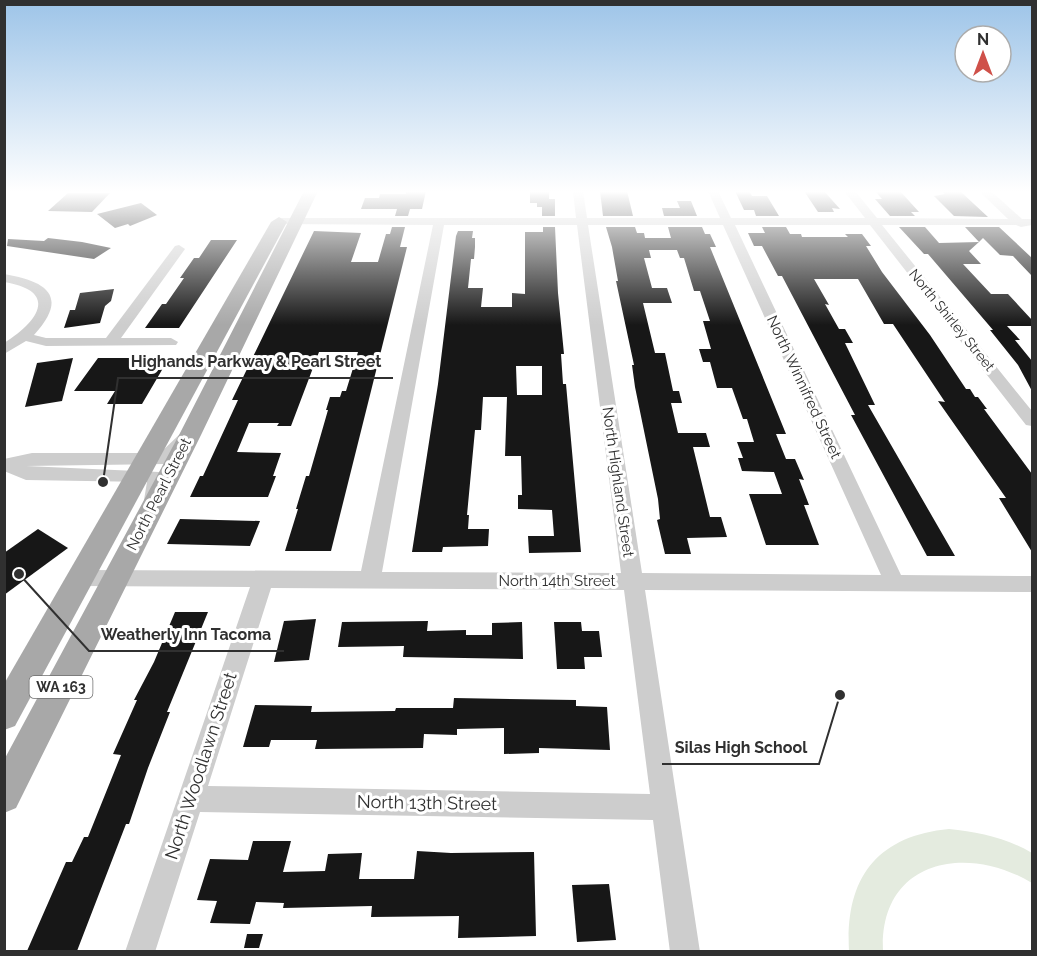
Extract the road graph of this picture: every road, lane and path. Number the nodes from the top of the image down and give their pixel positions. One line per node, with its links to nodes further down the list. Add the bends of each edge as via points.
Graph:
1 (279, 236): 16 (main road, North Pearl Street / WA 163)
2 (281, 236): 14 (main road, North Pearl Street / WA 163)
3 (436, 236): 21 (street)
4 (583, 236): 22 (street, North Highland Street)
5 (733, 236): 23 (street, North Winnifred Street)
6 (885, 236): 13 (street, North Shirley Street)
7 (179, 249): 10 (street)
8 (4, 278): 9 (street, via 32,283 47,304)
9 (26, 337): 10 (street, via 46,342); 12 (street)
10 (110, 342): 11 (street)
11 (171, 342)
12 (4, 350)
13 (1032, 421)
14 (190, 435): 16 (street, via 165,458); 17 (main road, North Pearl Street / WA 163)
15 (6, 465): 16 (street, via 26,474)
16 (141, 468): 17 (street, via 157,479); 18 (main road, North Pearl Street / WA 163)
17 (150, 510): 19 (main road, North Pearl Street / WA 163)
18 (81, 578): 19 (street, North 14th Street); 25 (main road, North Pearl Street / WA 163)
19 (117, 579): 20 (street, North 14th Street); 26 (main road, North Pearl Street / WA 163)
20 (263, 580): 21 (street, North 14th Street); 27 (street, North Woodlawn Street)
21 (370, 580): 22 (street, North 14th Street)
22 (632, 582): 23 (street, North 14th Street); 28 (street, North Highland Street)
23 (896, 583): 24 (street, North 14th Street)
24 (1032, 584)
25 (4, 715)
26 (4, 796)
27 (190, 799): 28 (street, North 13th Street); 29 (street, North Woodlawn Street)
28 (664, 807): 30 (street, North Highland Street)
29 (140, 951)
30 (685, 951)

